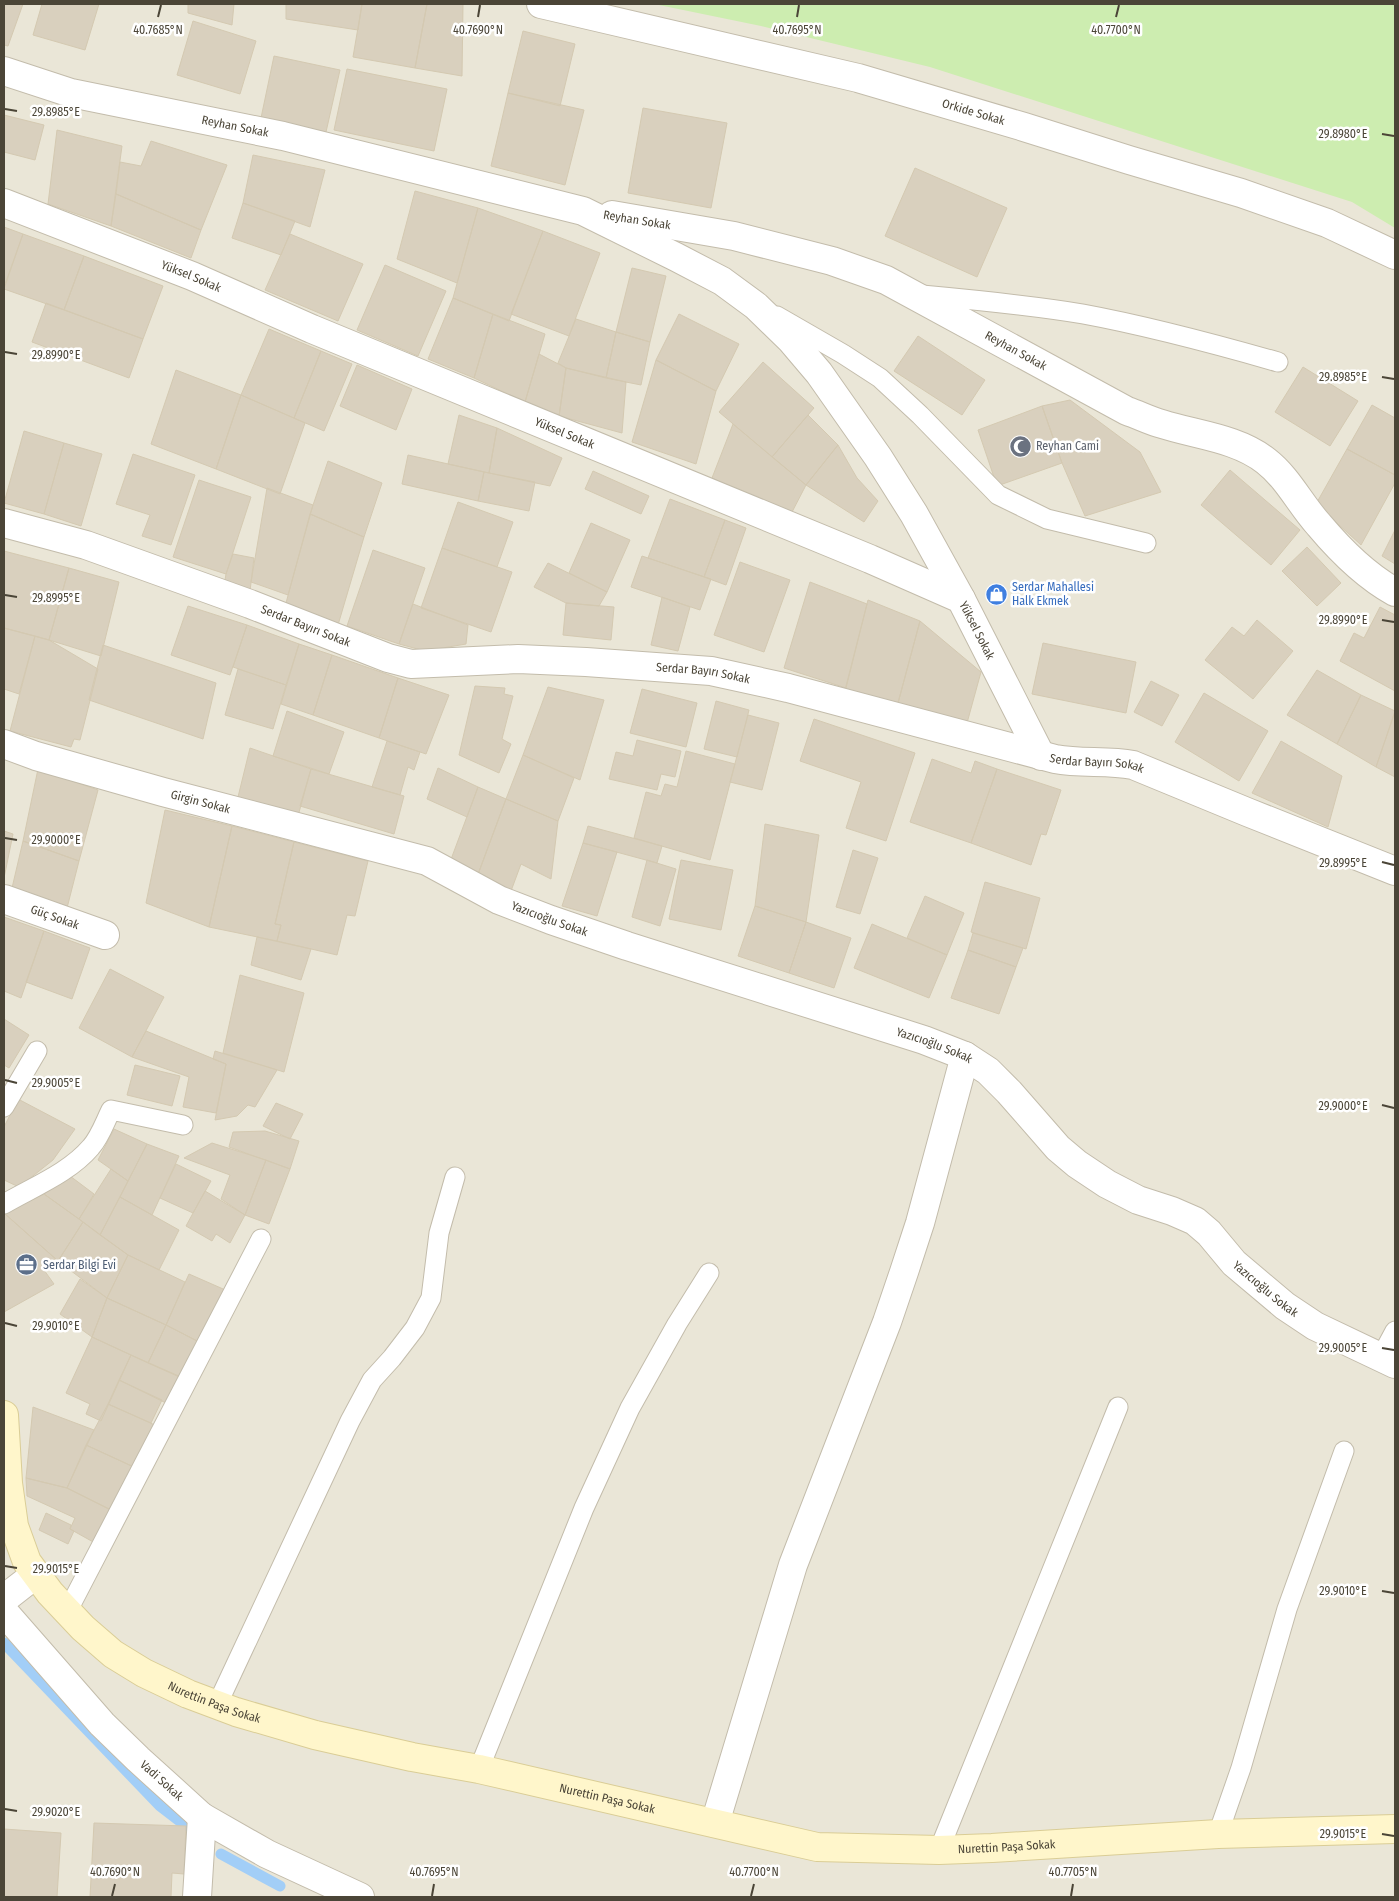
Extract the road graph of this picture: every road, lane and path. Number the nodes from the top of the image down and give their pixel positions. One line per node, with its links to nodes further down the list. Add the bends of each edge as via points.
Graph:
1 (541, 4): 5 (street, Orkide Sokak, via 858,78 1024,126 1327,223)
2 (4, 71): 4 (street, Reyhan Sokak, via 71,93 283,136)
3 (4, 203): 12 (street, Yüksel Sokak, via 192,276)
4 (582, 211): 6 (street, Reyhan Sokak, via 752,240 832,261 886,280); 7 (street, Reyhan Sokak, via 707,273)
5 (1395, 255)
6 (914, 294): 8 (lane, via 1084,314); 11 (street, Reyhan Sokak, via 1127,411 1240,446 1265,460 1284,478 1325,531 1364,570)
7 (756, 306): 10 (lane, via 809,333 880,378 998,495 1047,518); 12 (street, Reyhan Sokak, via 819,373 878,457 914,514)
8 (1278, 362)
9 (4, 522): 14 (street, Serdar Bayırı Sokak, via 86,545 411,664 518,659 711,671 788,688)
10 (1146, 543)
11 (1395, 592)
12 (961, 600): 14 (street, Yüksel Sokak)
13 (4, 744): 15 (street, Girgin Sokak, via 154,789)
14 (1041, 756): 16 (street, Serdar Bayırı Sokak, via 1064,761 1114,761 1134,765)
15 (398, 853): 20 (street, Yazıcıoğlu Sokak, via 427,861 499,900 551,920)
16 (1395, 871)
17 (4, 899): 18 (street, Güç Sokak)
18 (105, 935)
19 (37, 1051): 21 (lane)
20 (965, 1056): 28 (street, Yazıcıoğlu Sokak, via 988,1070 1058,1148 1077,1164 1138,1200 1195,1221 1234,1264 1285,1306 1315,1326); 39 (street, via 920,1223 887,1322 793,1565)
21 (4, 1107)
22 (182, 1125): 24 (lane, via 111,1110 91,1147 72,1165)
23 (455, 1177): 36 (lane, via 439,1233 431,1298 415,1328 372,1380)
24 (4, 1204)
25 (261, 1239): 35 (lane)
26 (709, 1273): 37 (lane, via 676,1324 626,1417 584,1508)
27 (1395, 1331): 28 (lane)
28 (1388, 1360)
29 (1118, 1407): 42 (lane)
30 (4, 1415): 32 (street, Nurettin Paşa Sokak, via 14,1526 27,1562)
31 (1344, 1451): 41 (lane, via 1287,1610 1241,1768)
32 (36, 1574): 33 (street); 35 (street, Nurettin Paşa Sokak)
33 (4, 1599)
34 (4, 1612): 38 (street, Vadi Sokak, via 102,1724)
35 (67, 1612): 36 (street, Nurettin Paşa Sokak, via 113,1654 144,1673)
36 (217, 1705): 37 (street, Nurettin Paşa Sokak, via 315,1735)
37 (479, 1768): 39 (street, Nurettin Paşa Sokak)
38 (202, 1817): 43 (street); 44 (street, Vadi Sokak, via 267,1854)
39 (715, 1823): 42 (street, Nurettin Paşa Sokak, via 817,1847)
40 (1395, 1829): 41 (street, Nurettin Paşa Sokak)
41 (1218, 1834): 42 (street, Nurettin Paşa Sokak)
42 (938, 1850)
43 (197, 1897)
44 (360, 1897)

